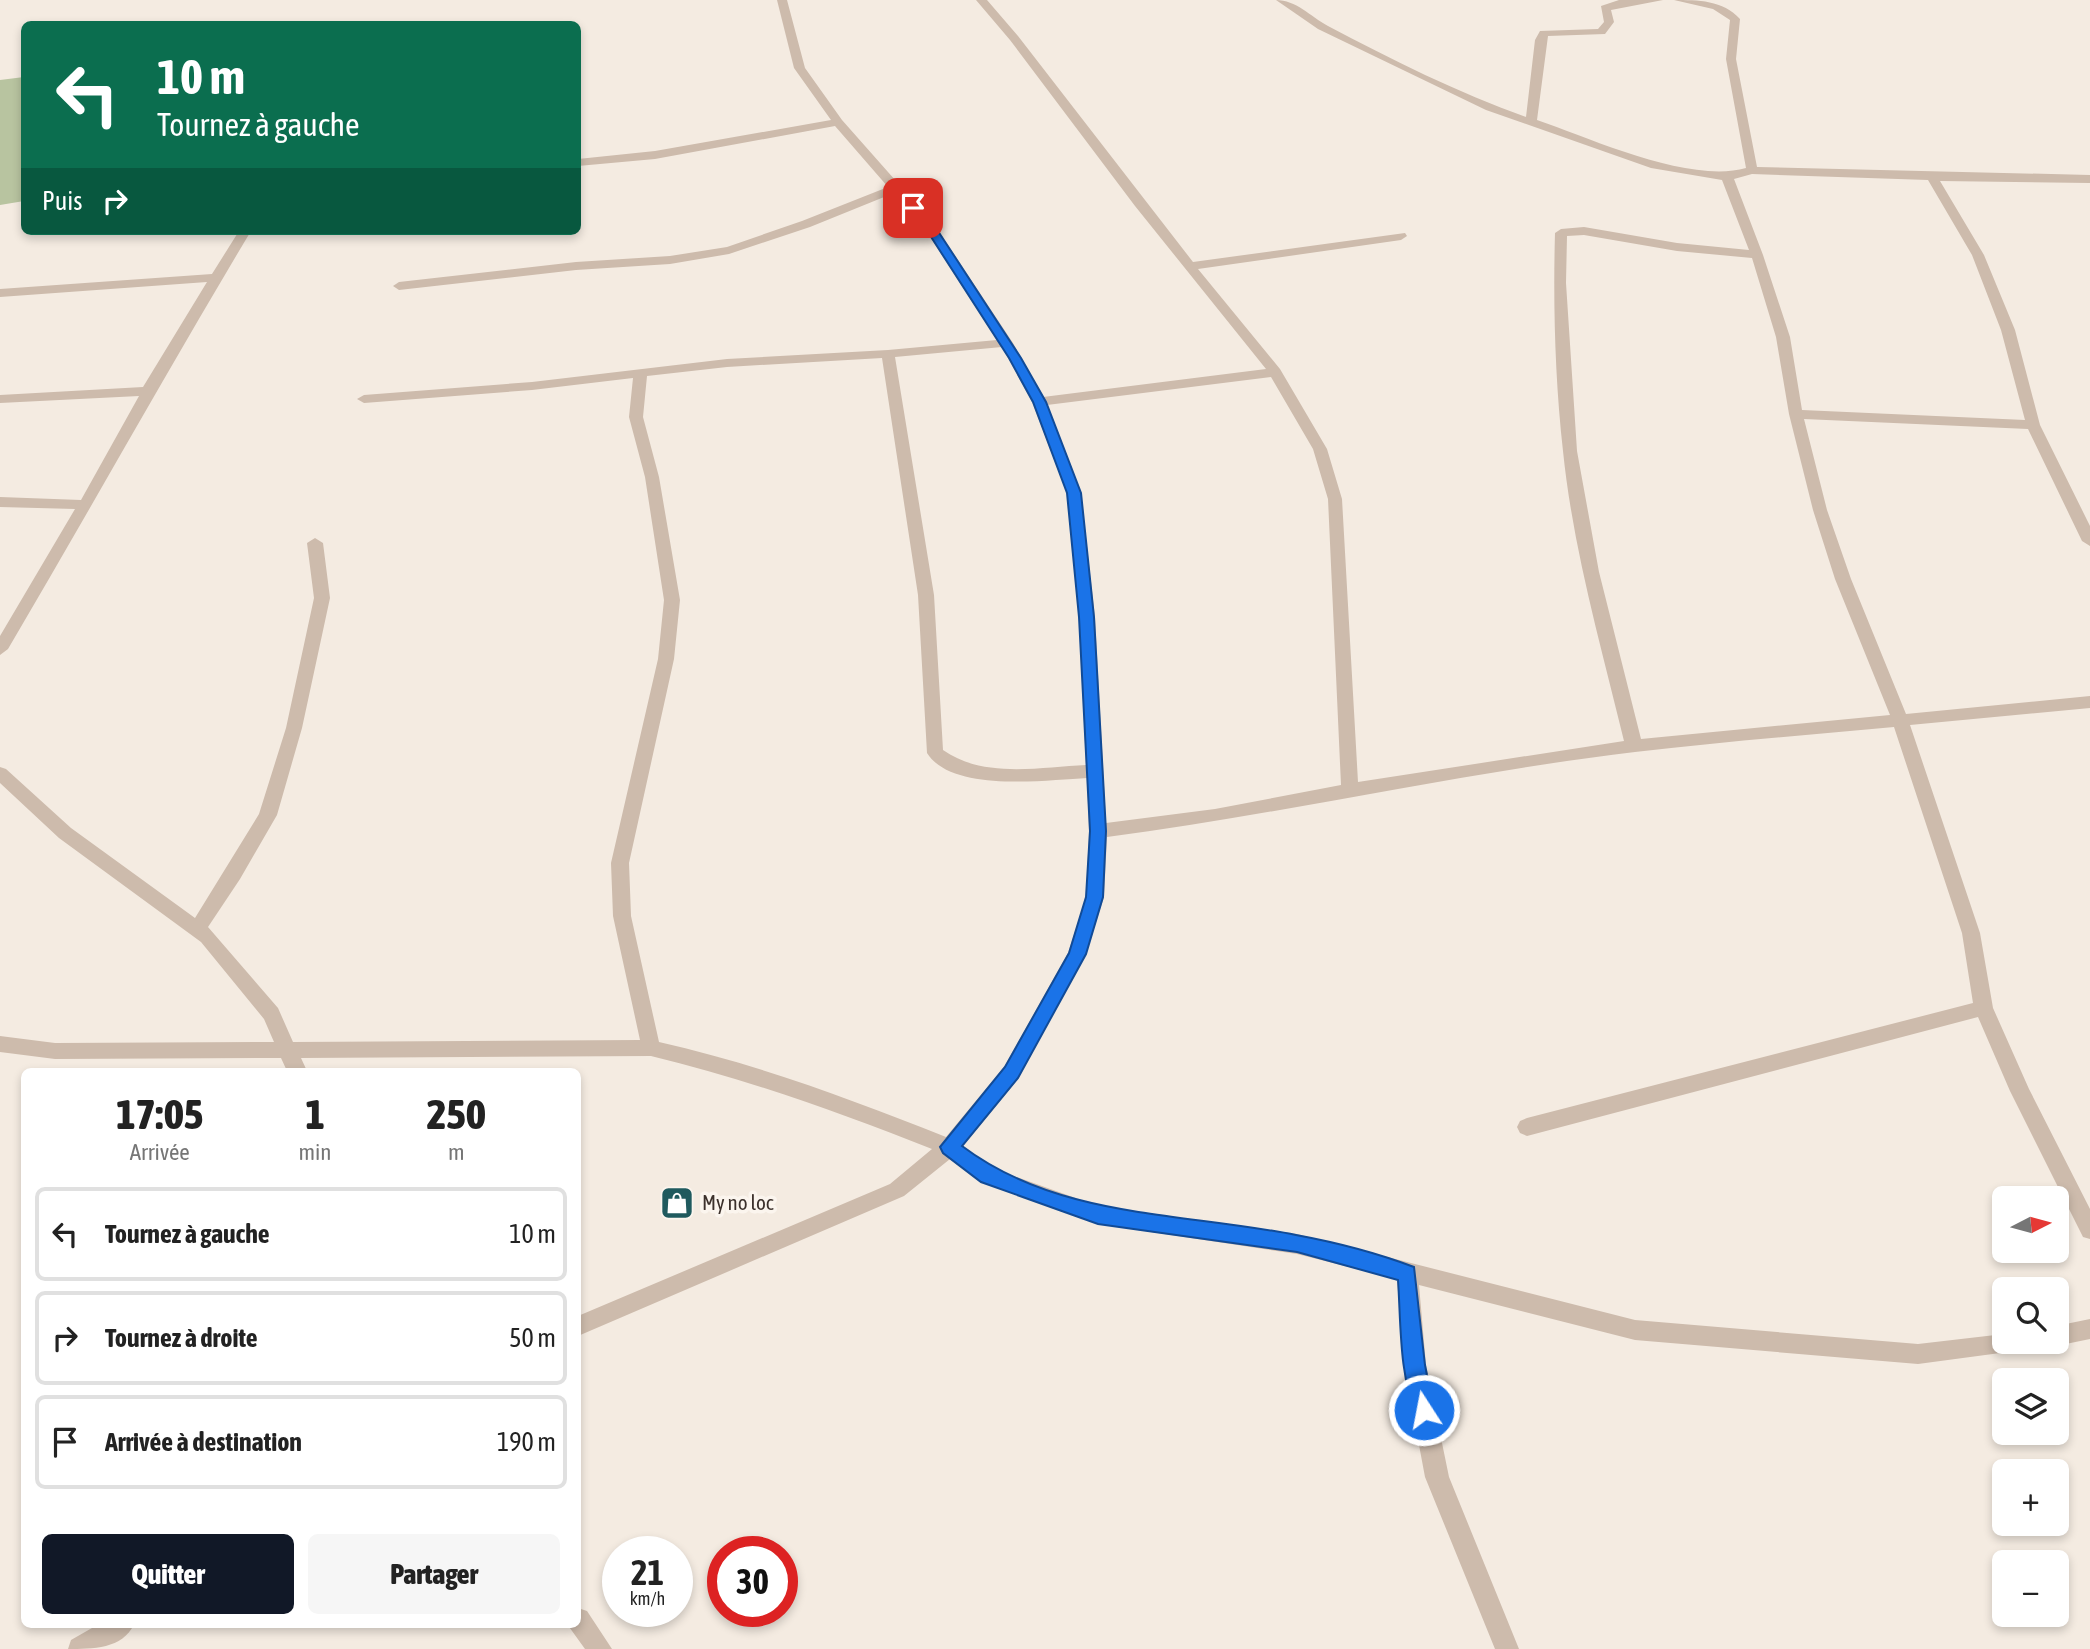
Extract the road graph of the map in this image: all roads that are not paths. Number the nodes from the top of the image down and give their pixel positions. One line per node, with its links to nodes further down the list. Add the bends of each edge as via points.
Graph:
1 (782, 0): 6 (street, via 800,68)
2 (981, 0): 17 (street)
3 (1282, 0): 7 (street, via 1322,27 1429,80)
4 (1658, 0): 7 (street, via 1605,8 1609,23 1601,32 1544,33)
5 (1679, 0): 9 (street, via 1722,9 1735,19 1731,59)
6 (838, 122): 8 (street, via 655,155); 13 (street)
7 (1531, 122): 10 (street, via 1656,165)
8 (581, 163)
9 (1752, 170): 10 (street); 11 (street)
10 (1727, 177): 16 (street)
11 (1932, 177): 12 (street); 30 (street, via 1978,256 2008,330)
12 (2090, 179)
13 (895, 188): 19 (street, via 729,250 670,260); 21 (street, via 930,227)
14 (243, 235): 18 (street)
15 (1401, 236): 17 (street)
16 (1757, 255): 29 (street, via 1783,337); 38 (street, via 1584,231 1561,233 1559,271 1570,451 1591,572)
17 (1190, 266): 24 (street)
18 (216, 278): 20 (street); 25 (street)
19 (399, 286)
20 (0, 293)
21 (1006, 343): 22 (street); 28 (street)
22 (888, 354): 23 (street, via 781,358); 39 (street, via 926,595 934,753 943,761 984,774)
23 (641, 372): 27 (street); 46 (street, via 636,418 652,477 672,600 666,659 620,863 622,916)
24 (1275, 372): 28 (street); 41 (street, via 1320,449 1335,499)
25 (148, 391): 26 (street); 32 (street)
26 (0, 399)
27 (364, 399)
28 (1040, 402): 39 (street, via 1074,493 1087,617)
29 (1796, 414): 30 (street); 37 (street, via 1843,579)
30 (2033, 425): 33 (street)
31 (0, 502): 32 (street)
32 (83, 505): 35 (street)
33 (2090, 541)
34 (314, 543): 43 (street, via 321,598 317,632 287,753 268,815)
35 (0, 649)
36 (2090, 702): 37 (street)
37 (1899, 720): 38 (street); 44 (street, via 1971,933)
38 (1634, 746): 41 (street)
39 (1095, 771): 42 (street)
40 (0, 774): 43 (street, via 65,833)
41 (1350, 790): 42 (street, via 1267,808)
42 (1098, 831): 50 (street, via 1094,897 1077,954 1011,1073)
43 (197, 929): 47 (street, via 271,1014)
44 (1983, 1008): 49 (street); 51 (street)
45 (0, 1044): 47 (street, via 55,1051)
46 (651, 1048): 47 (street); 50 (street, via 707,1061)
47 (288, 1050): 48 (street)
48 (296, 1068)
49 (1527, 1127)
50 (950, 1147): 52 (street, via 987,1176 1098,1215 1297,1244); 53 (street, via 897,1190)
51 (2090, 1230)
52 (1407, 1273): 56 (street, via 1635,1330 1918,1354); 61 (street, via 1415,1365 1437,1477)
53 (581, 1325)
54 (2090, 1329): 55 (street)
55 (2069, 1333)
56 (1992, 1345)
57 (581, 1624): 60 (street)
58 (115, 1628): 59 (street)
59 (80, 1649)
60 (600, 1649)
61 (1507, 1649)

